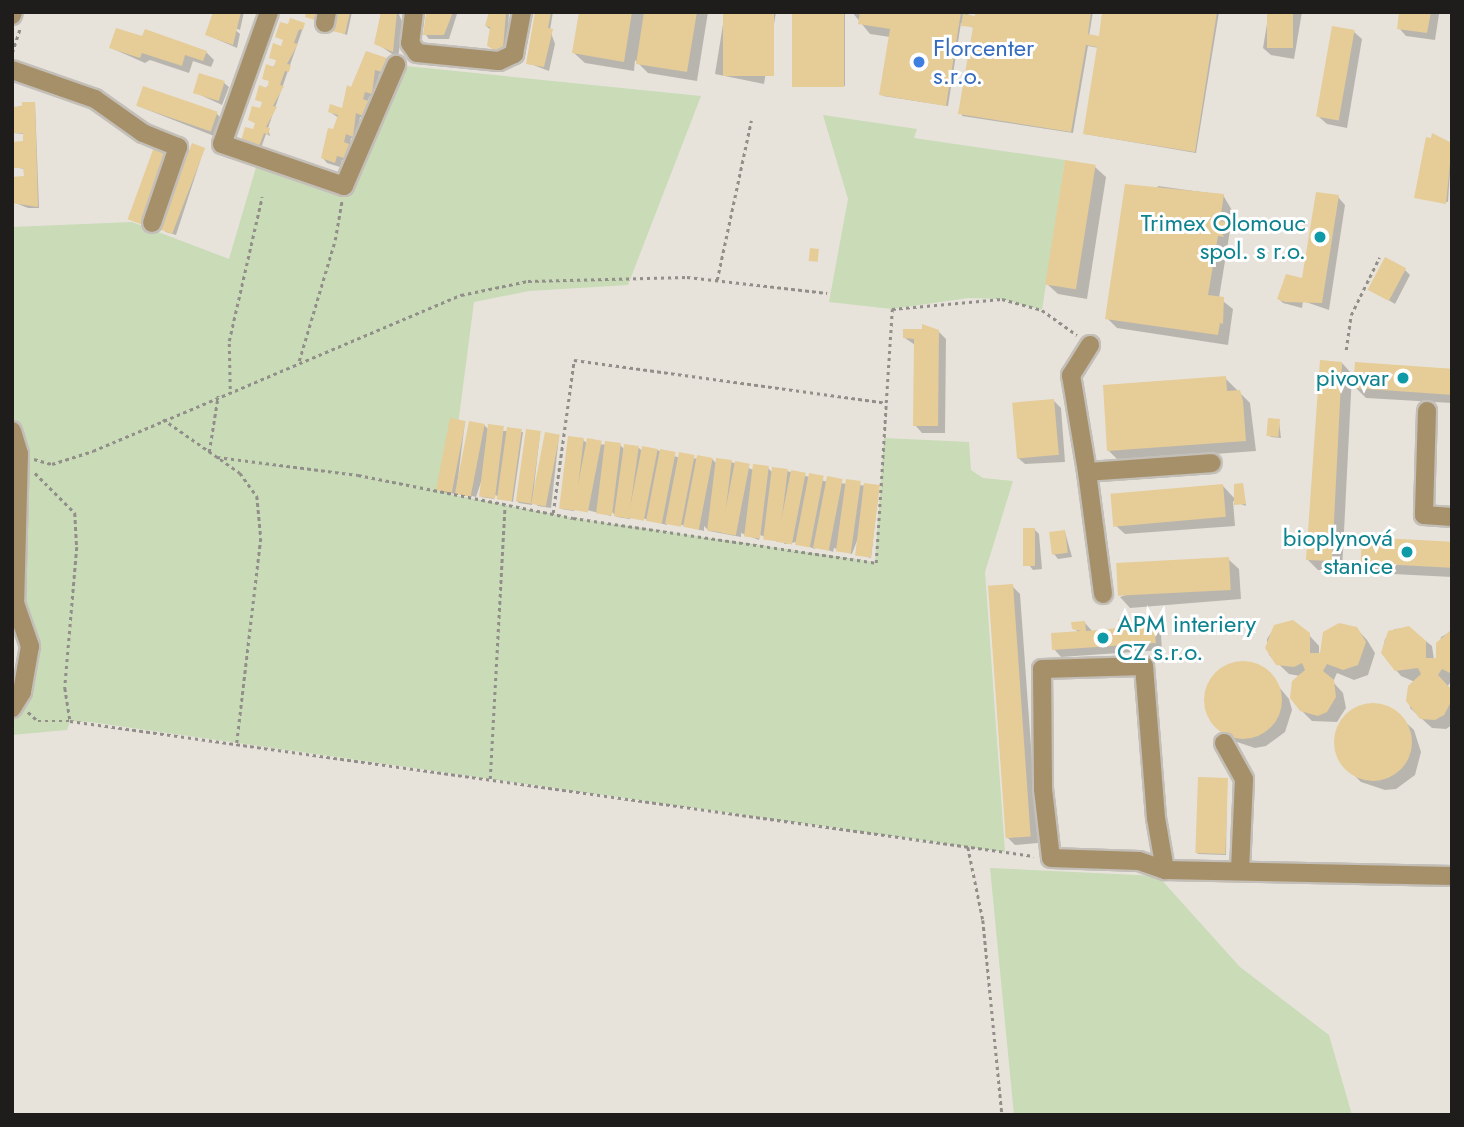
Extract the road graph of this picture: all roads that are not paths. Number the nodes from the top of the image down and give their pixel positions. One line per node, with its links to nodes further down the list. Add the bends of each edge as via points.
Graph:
1 (269, 12): 4 (street, via 222,144 344,186)
2 (414, 12): 3 (street, via 410,43 417,53 504,61 515,51)
3 (522, 12)
4 (396, 65)
5 (12, 70): 6 (street, via 94,99 143,132 178,147)
6 (152, 223)
7 (1090, 345): 11 (street, via 1071,375)
8 (1427, 411): 12 (street, via 1424,514)
9 (12, 430): 14 (street, via 19,454)
10 (1212, 463): 11 (street)
11 (1087, 472): 13 (street)
12 (1452, 517)
13 (1103, 594)
14 (14, 606): 15 (street, via 29,635)
15 (16, 704)
16 (1224, 743): 18 (street, via 1244,779)
17 (1166, 870): 17 (street, via 1156,818 1144,666 1042,669 1043,789 1051,858 1139,860); 18 (street)
18 (1240, 871): 19 (street)
19 (1452, 876)

